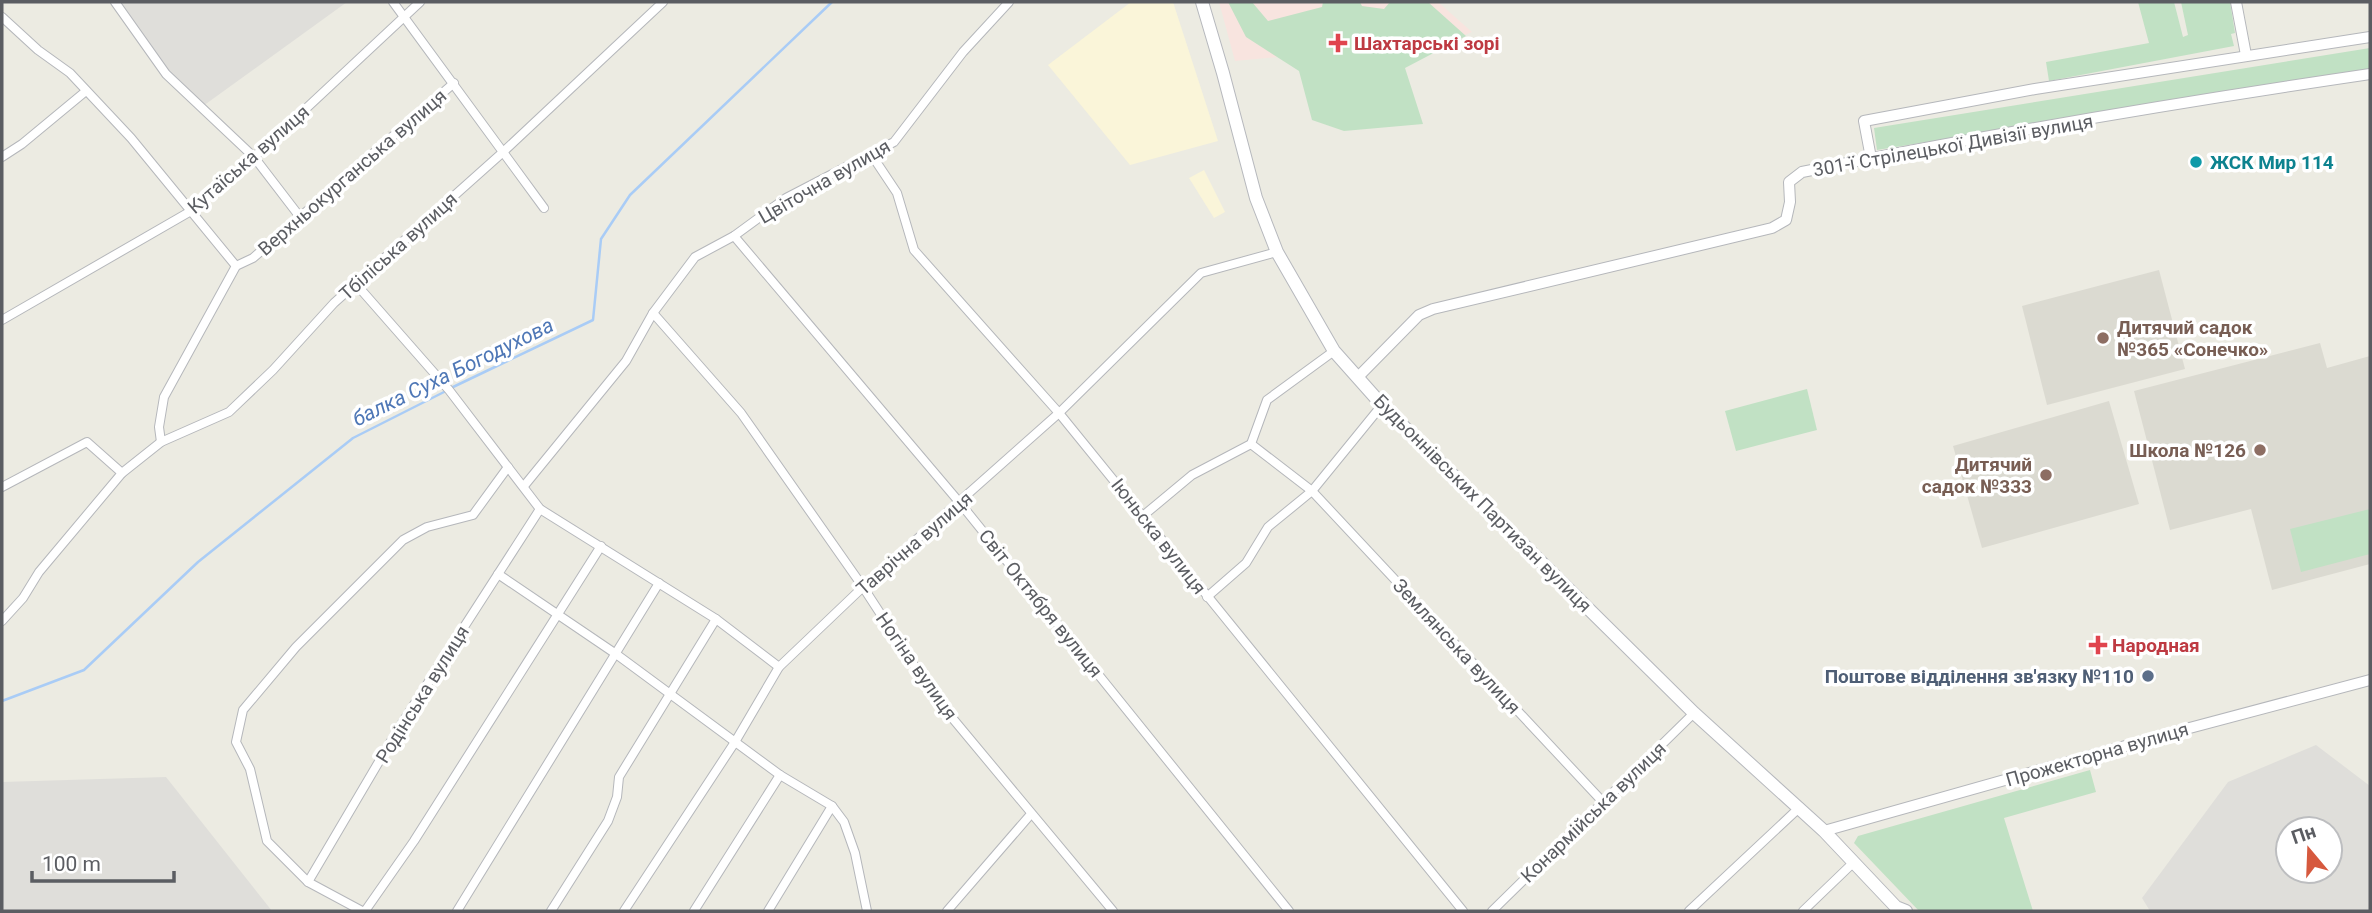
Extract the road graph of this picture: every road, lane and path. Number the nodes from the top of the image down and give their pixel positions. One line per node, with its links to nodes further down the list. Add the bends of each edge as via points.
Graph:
1 (116, 2): 18 (street, via 166,74)
2 (393, 2): 8 (street)
3 (420, 2): 8 (street)
4 (663, 2): 15 (street, Тбіліська вулиця)
5 (1009, 2): 16 (street, Цвiточна вулиця, via 963,52 894,142)
6 (1202, 2): 24 (main road, Будьоннівських Партизан вулиця, via 1256,198)
7 (2236, 2): 11 (street)
8 (404, 16): 13 (street); 18 (street, Кутаїська вулиця)
9 (2, 17): 14 (street)
10 (2370, 37): 11 (street, 301-ї Стрілецької Дивізії вулиця)
11 (2246, 55): 19 (street, 301-ї Стрілецької Дивізії вулиця, via 1864,121)
12 (2370, 74): 19 (street, 301-ї Стрілецької Дивізії вулиця)
13 (454, 83): 15 (street); 22 (street, Верхньокурганська вулиця)
14 (86, 91): 17 (street); 21 (street)
15 (502, 153): 20 (street); 26 (street, Тбіліська вулиця)
16 (871, 154): 23 (street, Цвiточна вулиця, via 786,198); 32 (street, Iюньска вулиця, via 897,193 914,250)
17 (2, 157)
18 (254, 157): 21 (street, Кутаїська вулиця); 22 (street)
19 (1871, 158): 30 (street, 301-ї Стрілецької Дивізії вулиця, via 1794,176 1789,182 1786,219 1772,228 1433,309 1419,315)
20 (544, 208)
21 (191, 211): 25 (street); 28 (street, Кутаїська вулиця)
22 (300, 217): 25 (street, Верхньокурганська вулиця, via 253,258)
23 (734, 236): 27 (street, Цвiточна вулиця, via 695,257); 40 (street, Світ Октября вулиця)
24 (1277, 252): 29 (main road, Будьоннівських Партизан вулиця); 32 (street, Таврічна вулиця, via 1201,273)
25 (236, 266): 33 (street, Верхньокурганська вулиця, via 164,397)
26 (356, 284): 33 (street, Тбіліська вулиця, via 229,412); 35 (street, via 449,390)
27 (653, 313): 37 (street, Цвiточна вулиця, via 626,361); 46 (street, Ногіна вулиця, via 741,413)
28 (2, 320)
29 (1334, 351): 30 (main road, Будьоннівських Партизан вулиця); 34 (street, via 1267,400)
30 (1358, 377): 31 (main road, Будьоннівських Партизан вулиця)
31 (1382, 405): 39 (street); 55 (main road, Будьоннівських Партизан вулиця)
32 (1059, 413): 40 (street, Таврічна вулиця); 42 (street, Iюньска вулиця)
33 (161, 442): 36 (street, Тбіліська вулиця)
34 (1251, 444): 39 (street, Землянська вулиця); 42 (street, via 1192,475)
35 (508, 467): 37 (street); 64 (street, via 473,514 411,534 378,563 296,647 243,710 236,742 250,769 267,841)
36 (122, 473): 38 (street, via 87,442); 50 (street, Тбіліська вулиця)
37 (524, 486): 41 (street)
38 (2, 487)
39 (1312, 491): 47 (street, via 1268,527 1246,563); 58 (street, Землянська вулиця)
40 (960, 503): 46 (street, Таврічна вулиця); 75 (street, Світ Октября вулиця)
41 (540, 509): 43 (street); 44 (street, Родінська вулиця)
42 (1144, 515): 47 (street, Iюньска вулиця)
43 (601, 546): 45 (street); 48 (street)
44 (498, 574): 48 (street); 64 (street, Родінська вулиця)
45 (659, 583): 49 (street); 51 (street)
46 (863, 587): 52 (street, Таврічна вулиця); 61 (street, Ногіна вулиця, via 934,696)
47 (1207, 597): 76 (street, Iюньска вулиця)
48 (557, 615): 51 (street); 66 (street, via 414,841)
49 (716, 619): 52 (street); 54 (street)
50 (2, 621)
51 (616, 654): 54 (street); 67 (street)
52 (779, 667): 56 (street, Таврічна вулиця)
53 (2370, 680): 62 (street, Прожекторна вулиця)
54 (670, 693): 56 (street); 68 (street, via 619,777 608,821)
55 (1694, 713): 58 (street, Конармійська вулиця); 60 (main road, Будьоннівських Партизан вулиця)
56 (735, 742): 57 (street); 69 (street, Таврічна вулиця)
57 (780, 775): 59 (street); 70 (street)
58 (1602, 802): 77 (street, Конармійська вулиця)
59 (832, 806): 71 (street); 72 (street, via 844,822 855,853)
60 (1800, 807): 62 (main road, Будьоннівських Партизан вулиця); 78 (street)
61 (1031, 814): 73 (street); 74 (street, Ногіна вулиця)
62 (1824, 831): 63 (main road, Будьоннівських Партизан вулиця)
63 (1854, 862): 65 (main road, Будьоннівських Партизан вулиця); 79 (street)
64 (308, 881): 66 (street)
65 (1897, 910)
66 (363, 911)
67 (457, 911)
68 (551, 911)
69 (624, 911)
70 (694, 911)
71 (768, 911)
72 (867, 911)
73 (947, 911)
74 (1113, 911)
75 (1289, 911)
76 (1463, 911)
77 (1492, 911)
78 (1689, 911)
79 (1803, 911)

